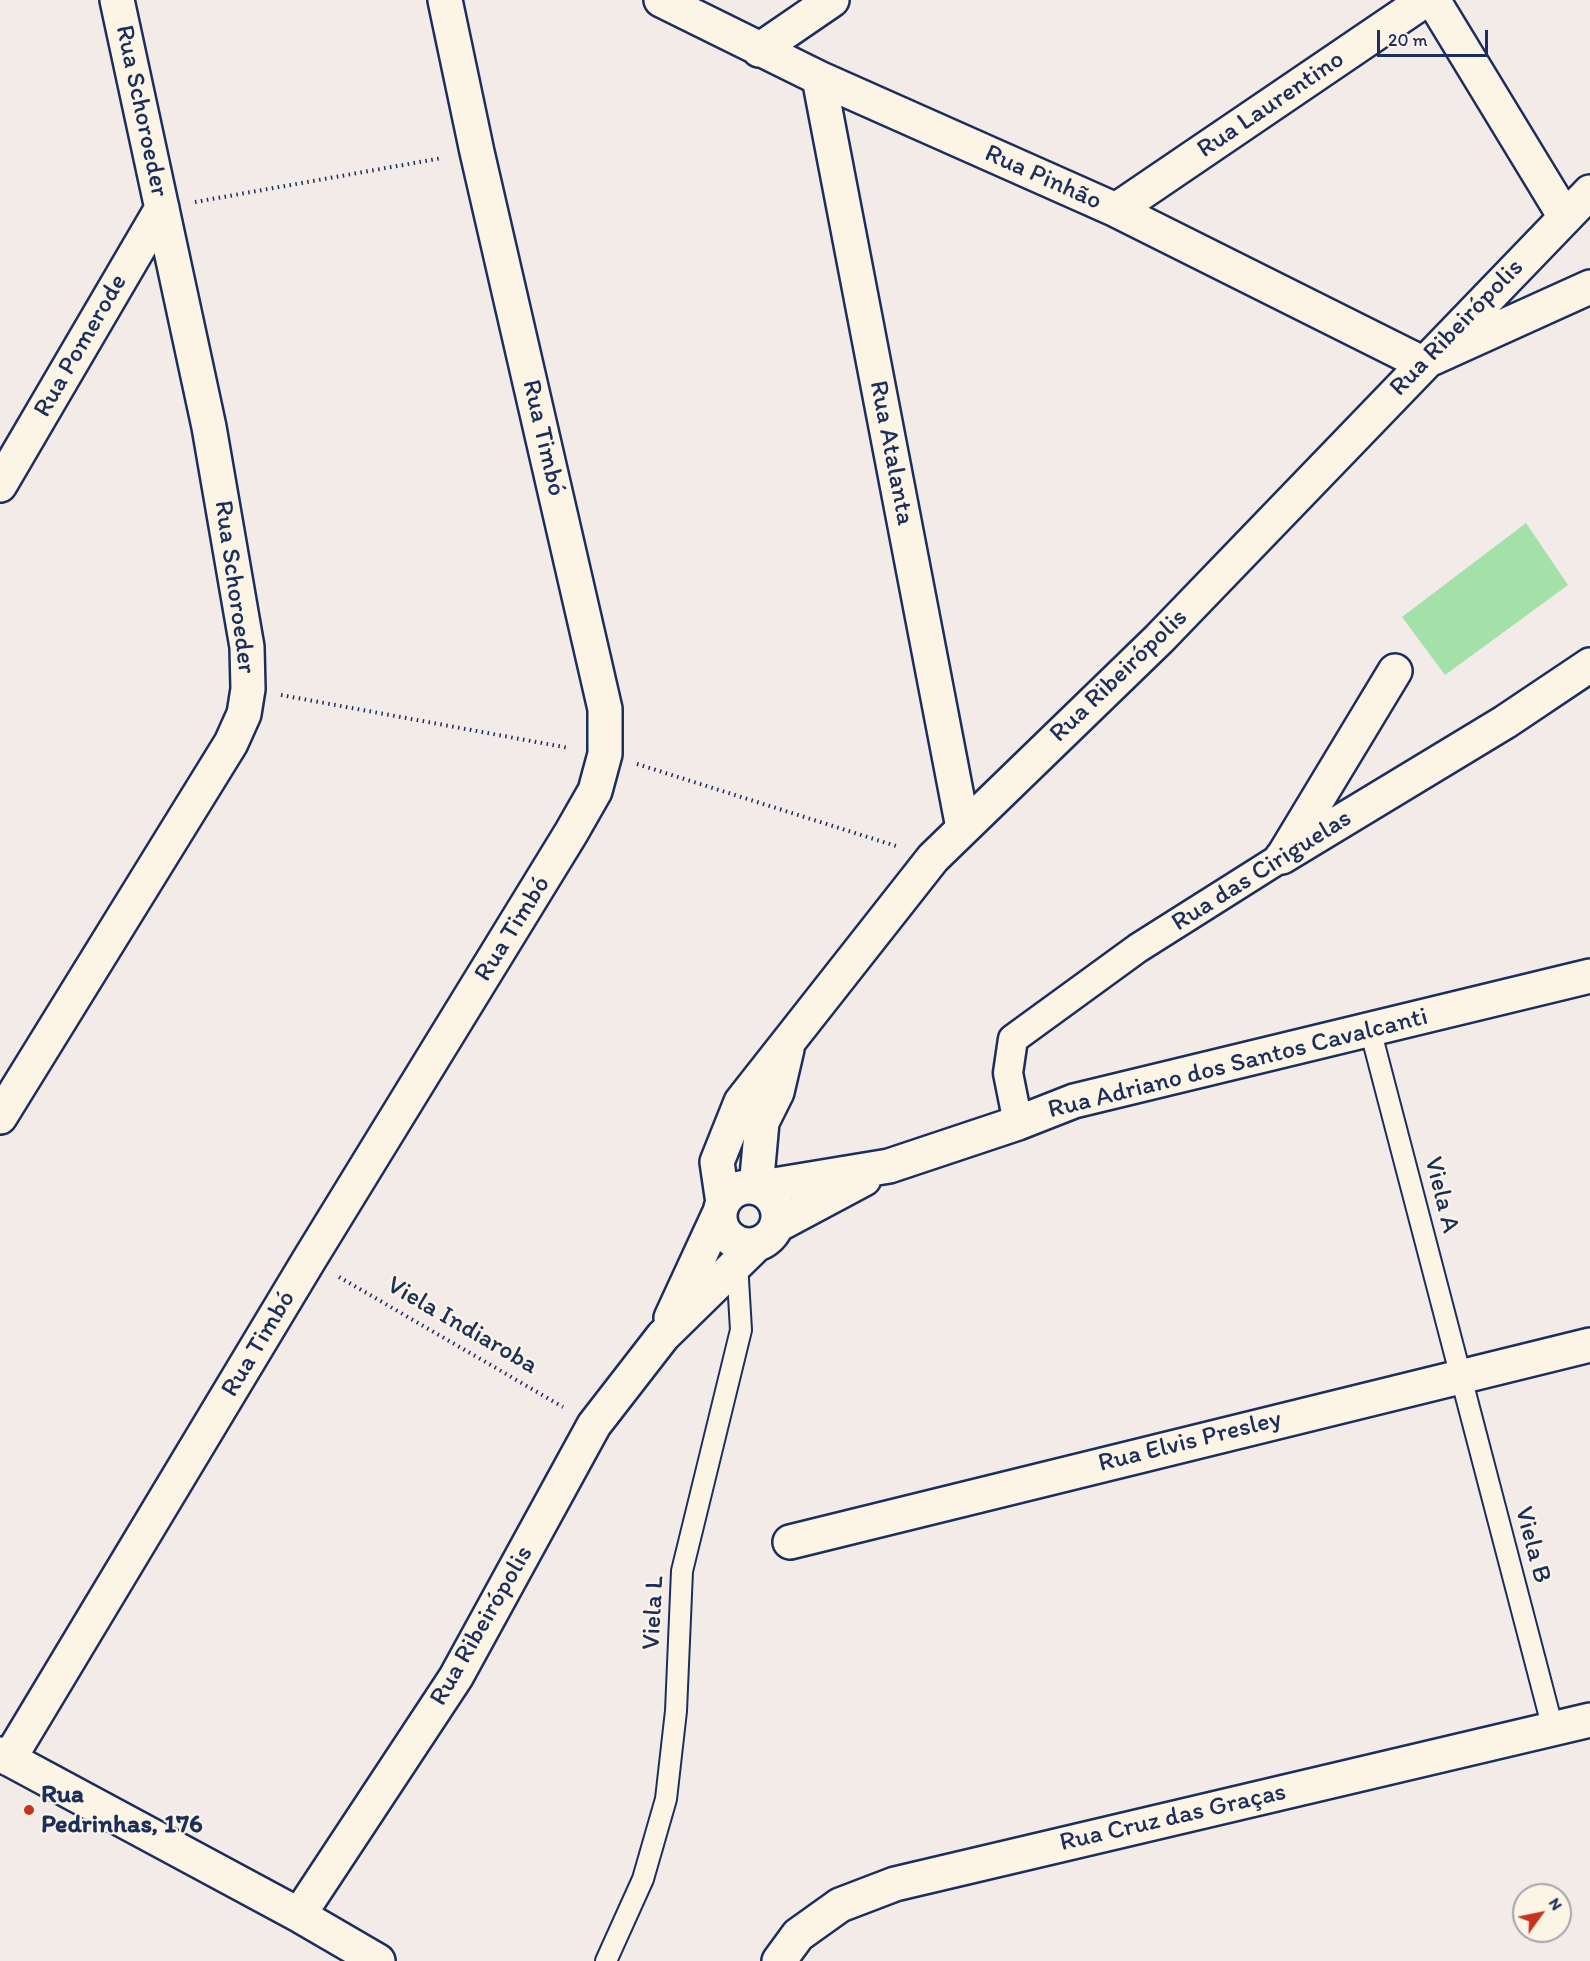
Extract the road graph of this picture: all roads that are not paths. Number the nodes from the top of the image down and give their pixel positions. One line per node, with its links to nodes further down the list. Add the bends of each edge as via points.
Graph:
1 (117, 0): 10 (street, Rua Schoroeder)
2 (445, 0): 35 (street, Rua Timbó, via 606,709 605,754 595,790 572,834)
3 (661, 0): 7 (street, Rua Pinhão)
4 (832, 0): 7 (street)
5 (1425, 0): 11 (street, Rua Laurentino)
6 (1433, 0): 12 (street)
7 (759, 50): 8 (street, Rua Pinhão)
8 (819, 78): 11 (street, Rua Pinhão); 18 (street, Rua Atalanta)
9 (1590, 192): 12 (street, Rua Ribeirópolis)
10 (162, 208): 15 (street, Rua Pomerode); 23 (street, Rua Schoroeder, via 209,427 247,647 244,714 231,743)
11 (1116, 210): 14 (street, Rua Pinhão)
12 (1565, 217): 14 (street, Rua Ribeirópolis)
13 (1590, 287): 14 (street)
14 (1422, 363): 18 (street, Rua Ribeirópolis, via 1160,639)
15 (0, 485)
16 (1590, 665): 19 (street, Rua das Ciriguelas)
17 (1395, 671): 19 (street)
18 (963, 828): 22 (street, Rua Ribeirópolis, via 933,858)
19 (1282, 857): 24 (street, Rua das Ciriguelas, via 1138,948 1013,1039 1008,1072)
20 (1590, 976): 21 (street, Rua Adriano dos Santos Cavalcanti)
21 (1370, 1029): 24 (street, Rua Adriano dos Santos Cavalcanti, via 1074,1101); 31 (lane, Viela A)
22 (790, 1038): 26 (street, via 777,1092 762,1122); 27 (street, Rua Ribeirópolis, via 741,1101 717,1162)
23 (0, 1117)
24 (1018, 1123): 25 (street, Rua Adriano dos Santos Cavalcanti)
25 (889, 1166): 26 (street, Rua Adriano dos Santos Cavalcanti); 28 (street, Rua Adriano dos Santos Cavalcanti)
26 (756, 1188): 27 (street, via 738,1190); 28 (street, via 765,1192 776,1207)
27 (722, 1207): 28 (street, via 724,1231 730,1238 747,1245); 29 (street, Rua Ribeirópolis)
28 (757, 1244): 29 (street, Rua Ribeirópolis); 38 (lane, Viela L, via 741,1330 682,1571 676,1711 666,1798 644,1879)
29 (663, 1336): 36 (street, Rua Ribeirópolis, via 594,1425 456,1677)
30 (1590, 1345): 31 (street, Rua Elvis Presley)
31 (1459, 1375): 32 (street, Rua Elvis Presley); 34 (lane, Viela B)
32 (790, 1542)
33 (1590, 1720): 34 (street, Rua Cruz das Graças)
34 (1552, 1729): 39 (street, Rua Cruz das Graças, via 895,1884 840,1905 798,1935)
35 (4, 1757): 36 (street)
36 (299, 1915): 37 (street)
37 (378, 1961)
38 (606, 1961)
39 (779, 1961)

